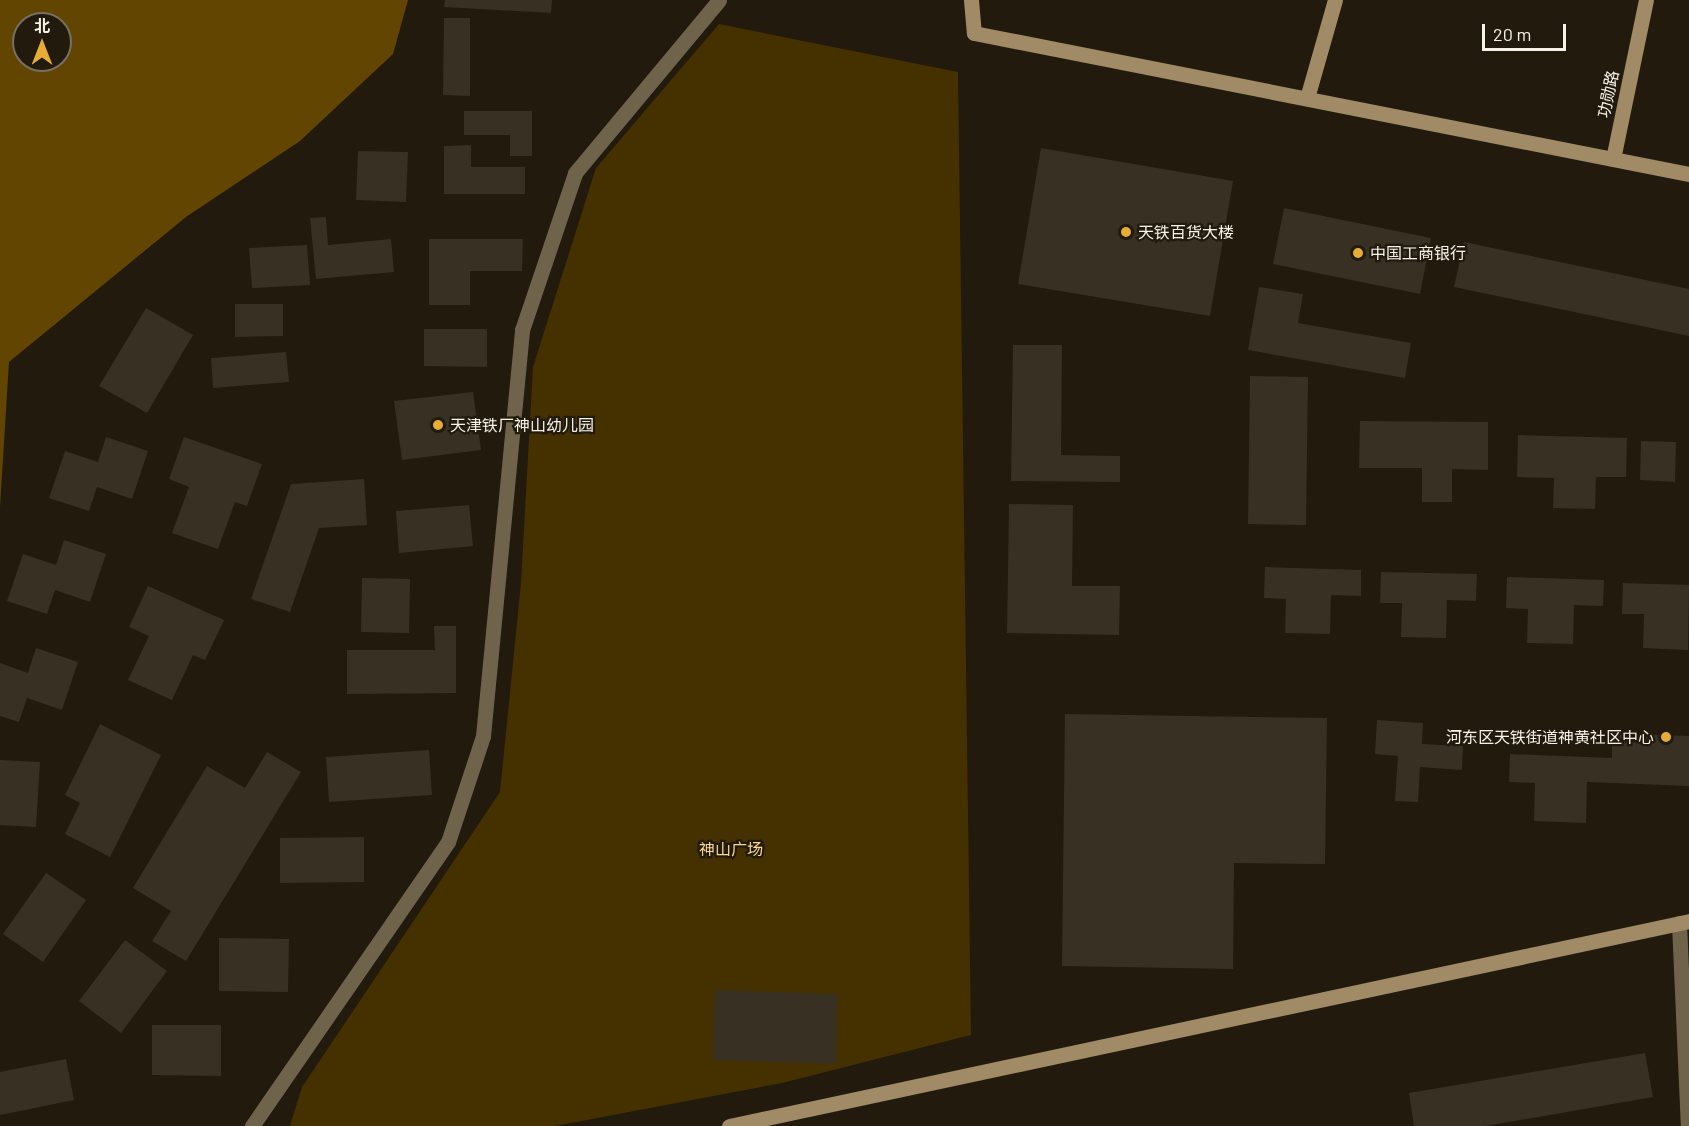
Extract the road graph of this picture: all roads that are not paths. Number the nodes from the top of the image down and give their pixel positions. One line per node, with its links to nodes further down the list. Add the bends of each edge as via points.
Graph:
1 (719, 0): 9 (street, via 575,173 522,330 483,736 448,842)
2 (971, 0): 5 (street, via 974,33)
3 (1335, 0): 5 (street)
4 (1646, 0): 6 (street, 功勋路)
5 (1307, 98): 6 (street)
6 (1613, 159): 7 (street)
7 (1689, 174)
8 (1684, 922): 10 (street); 11 (street)
9 (252, 1126)
10 (729, 1126)
11 (1688, 1126)

